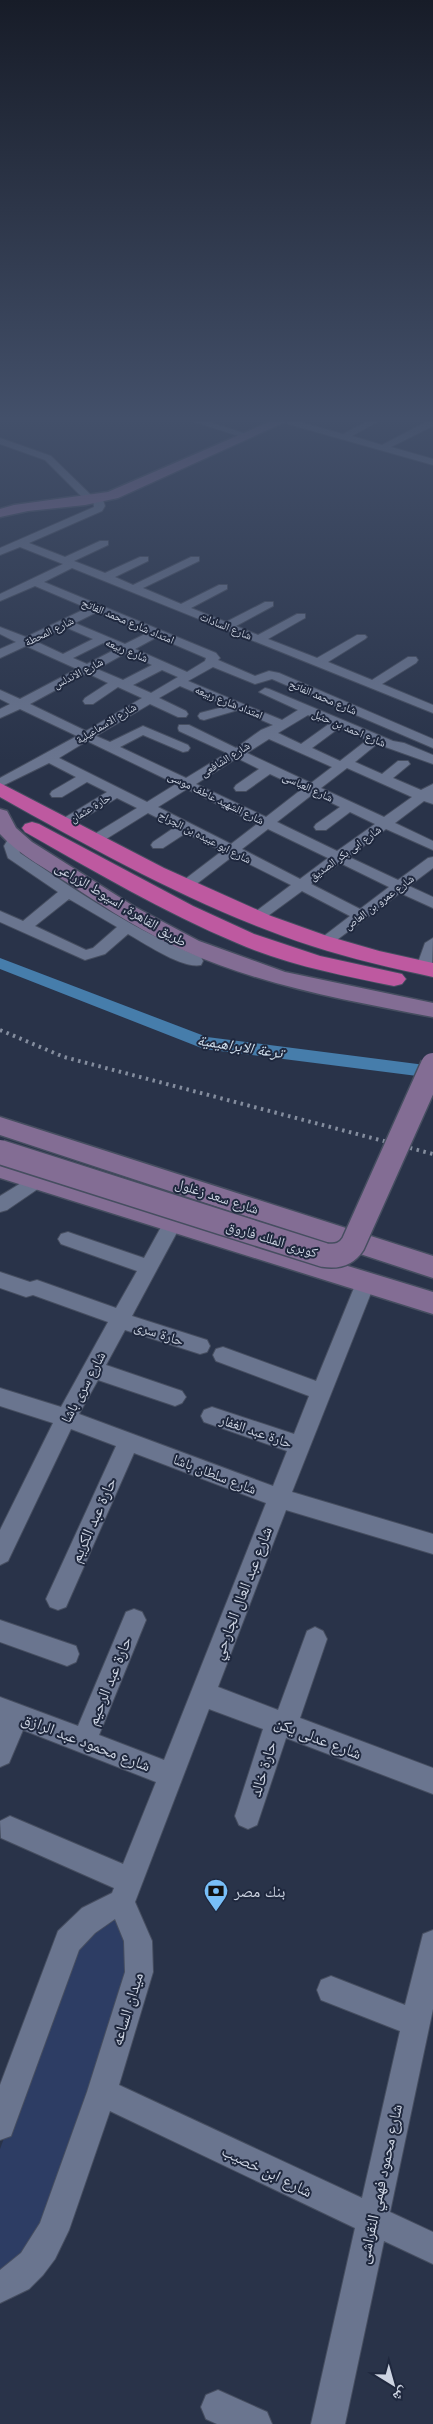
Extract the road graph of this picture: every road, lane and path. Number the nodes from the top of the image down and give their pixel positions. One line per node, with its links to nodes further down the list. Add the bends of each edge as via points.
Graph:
1 (38, 535): 2 (street)
2 (20, 543): 4 (street); 7 (street, شارع السادات)
3 (104, 543): 7 (street)
4 (0, 552)
5 (144, 559): 8 (street)
6 (195, 559): 11 (street)
7 (68, 563): 8 (street, شارع السادات); 9 (street)
8 (106, 577): 11 (street, شارع السادات)
9 (35, 582): 12 (street); 14 (street, امتداد شارع محمد الفاتح)
10 (223, 587): 15 (street)
11 (133, 589): 15 (street, شارع السادات)
12 (0, 598)
13 (269, 604): 18 (street)
14 (98, 608): 17 (street, شارع المحطة); 20 (street, امتداد شارع محمد الفاتح)
15 (182, 608): 18 (street, شارع السادات)
16 (301, 616): 23 (street)
17 (66, 623): 22 (street, شارع ربيعه); 24 (street, شارع المحطة)
18 (227, 626): 23 (street, شارع السادات)
19 (0, 630): 24 (street, شارع العباسى)
20 (156, 633): 25 (street, شارع الاندلس); 29 (street, امتداد شارع محمد الفاتح, via 213,657)
21 (361, 638): 30 (street)
22 (102, 639): 25 (street, شارع ربيعه); 27 (street)
23 (259, 640): 30 (street, شارع السادات)
24 (27, 642): 26 (street, شارع المحطة); 27 (street, شارع العباسى)
25 (125, 649): 31 (street, شارع ربيعه); 32 (street, شارع الاندلس)
26 (0, 654)
27 (64, 658): 32 (street, شارع العباسى)
28 (412, 660): 36 (street)
29 (212, 662): 33 (street, شارع الاسماعيلية); 34 (street, شارع محمد الفاتح, via 242,669 255,680 272,675)
30 (318, 663): 36 (street, شارع السادات)
31 (162, 665): 33 (street, شارع ربيعه); 35 (street)
32 (87, 668): 35 (street, شارع العباسى); 41 (street, شارع الاندلس)
33 (182, 678): 39 (street, شارع الاسماعيلية); 42 (street, امتداد شارع ربيعه)
34 (285, 681): 37 (street); 50 (street, شارع محمد الفاتح)
35 (121, 684): 39 (street, شارع العباسى); 40 (street)
36 (373, 685): 43 (street, شارع السادات)
37 (265, 692): 42 (street); 44 (street, شارع احمد بن حنبل)
38 (0, 694): 41 (street, شارع الشهيد عاطف موسى)
39 (150, 697): 51 (street, شارع الاسماعيلية); 58 (street, شارع العباسى)
40 (89, 701)
41 (20, 703): 45 (street, شارع الاندلس); 51 (street, شارع الشهيد عاطف موسى)
42 (238, 706): 46 (street); 48 (street, امتداد شارع ربيعه)
43 (433, 709)
44 (307, 710): 47 (street, شارع احمد بن حنبل); 48 (street, شارع الشافعى)
45 (0, 714)
46 (204, 716)
47 (338, 723): 52 (street, شارع احمد بن حنبل); 57 (street)
48 (281, 724): 49 (street, شارع الشافعى)
49 (266, 733): 57 (street); 58 (street, شارع الشافعى)
50 (410, 734): 53 (street, شارع محمد الفاتح); 54 (street)
51 (87, 735): 55 (street, شارع الشهيد عاطف موسى); 59 (street, شارع الاسماعيلية)
52 (376, 739): 54 (street, شارع احمد بن حنبل); 61 (street)
53 (433, 744)
54 (394, 746): 60 (street, شارع احمد بن حنبل)
55 (110, 747): 56 (street, via 143,730); 67 (street, شارع الشهيد عاطف موسى)
56 (183, 748)
57 (302, 749): 61 (street)
58 (235, 752): 63 (street, شارع العباسى); 67 (street, شارع الشافعى)
59 (49, 758): 64 (street, شارع ابو عبيده بن الجراح); 66 (street, شارع الاسماعيلية)
60 (433, 760)
61 (343, 764): 65 (street); 70 (street)
62 (403, 764): 65 (street)
63 (269, 768): 68 (street); 70 (street, شارع العباسى)
64 (86, 777): 71 (street, شارع ابو عبيده بن الجراح); 72 (street)
65 (383, 779): 73 (street)
66 (0, 783)
67 (185, 783): 75 (street, شارع الشافعى); 78 (street, شارع الشهيد عاطف موسى)
68 (241, 788)
69 (0, 789): 80 (highway, طريق القاهرة, اسيوط الزراعى)
70 (312, 789): 74 (street, شارع العباسى); 78 (street)
71 (117, 792): 75 (street, شارع ابو عبيده بن الجراح); 80 (street, حارة عثمان)
72 (57, 794)
73 (429, 794): 79 (street, شارع ابى بكر الصديق)
74 (350, 806): 79 (street, شارع العباسى); 82 (street)
75 (147, 807): 81 (street, شارع ابو عبيده بن الجراح); 86 (street, شارع الشافعى)
76 (0, 811): 86 (highway, طريق القاهرة, اسيوط الزراعى)
77 (0, 815): 85 (main road, طريق القاهرة, اسيوط الزراعى)
78 (268, 823): 87 (street); 88 (street, شارع الشهيد عاطف موسى)
79 (385, 823): 84 (street, شارع العباسى); 88 (street, شارع ابى بكر الصديق)
80 (64, 824): 86 (highway, طريق القاهرة, اسيوط الزراعى)
81 (185, 827): 83 (street); 87 (street, شارع ابو عبيده بن الجراح)
82 (321, 827)
83 (158, 845)
84 (433, 846)
85 (14, 847): 90 (street); 94 (street); 103 (main road, طريق القاهرة, اسيوط الزراعى, via 163,932)
86 (95, 849): 92 (highway, طريق القاهرة, اسيوط الزراعى); 105 (highway, طريق القاهرة, اسيوط الزراعى, via 214,926 246,939 315,962)
87 (232, 850): 91 (street, شارع ابو عبيده بن الجراح); 92 (street)
88 (339, 857): 91 (street, شارع ابى بكر الصديق); 93 (street, شارع الشهيد عاطف موسى)
89 (433, 861): 93 (street, شارع عمرو بن العاص)
90 (0, 865)
91 (301, 885): 96 (street, شارع ابو عبيده بن الجراح); 98 (street, شارع ابى بكر الصديق)
92 (185, 886): 98 (highway, طريق القاهرة, اسيوط الزراعى)
93 (399, 886): 95 (street, شارع الشهيد عاطف موسى); 96 (street, شارع عمرو بن العاص)
94 (68, 892): 99 (street); 100 (street)
95 (433, 903)
96 (362, 915): 101 (street, شارع عمرو بن العاص)
97 (0, 916): 100 (street)
98 (256, 918): 101 (highway, طريق القاهرة, اسيوط الزراعى)
99 (127, 926): 100 (street, via 99,951 85,955); 104 (street, via 167,950)
100 (23, 928)
101 (326, 942): 105 (highway, طريق القاهرة, اسيوط الزراعى)
102 (433, 943): 105 (street)
103 (222, 959): 106 (main road, طريق القاهرة, اسيوط الزراعى, via 306,986)
104 (195, 961)
105 (430, 975)
106 (433, 1010)
107 (433, 1065): 109 (main road, كوبرى الملك فاروق, bridge, via 353,1244 346,1253 336,1256 324,1255)
108 (0, 1126): 116 (main road, شارع سعد زغلول)
109 (0, 1152)
110 (0, 1169): 111 (main road)
111 (39, 1179): 112 (street); 113 (main road)
112 (0, 1205)
113 (173, 1223): 115 (street, شارع سرى باشا); 118 (main road)
114 (68, 1240): 115 (street)
115 (148, 1267): 120 (street, شارع سرى باشا)
116 (433, 1267)
117 (0, 1280): 120 (street)
118 (365, 1283): 119 (main road); 124 (street, شارع عبد العال الجارحي)
119 (433, 1302)
120 (120, 1319): 121 (street, حارة سرى); 123 (street, شارع سرى باشا)
121 (200, 1346)
122 (223, 1355): 124 (street)
123 (92, 1369): 126 (street); 128 (street, شارع سرى باشا)
124 (322, 1392): 130 (street, شارع عبد العال الجارحي)
125 (0, 1397): 128 (street, شارع سلطان باشا)
126 (175, 1397)
127 (212, 1416): 130 (street, حارة عبد الغفار)
128 (66, 1418): 129 (street, شارع سلطان باشا); 133 (street, شارع سرى باشا)
129 (129, 1442): 131 (street, شارع سلطان باشا); 134 (street, حارة عبد الكريم)
130 (300, 1446): 131 (street, شارع عبد العال الجارحي)
131 (279, 1498): 132 (street, شارع سلطان باشا); 139 (street, شارع عبد العال الجارحي)
132 (433, 1544)
133 (0, 1554)
134 (58, 1599)
135 (134, 1620): 142 (street, حارة عبد الرحيم)
136 (0, 1631): 138 (street)
137 (315, 1639): 141 (street, حارة خالد)
138 (67, 1654)
139 (203, 1694): 141 (street, شارع عدلى يكن); 144 (street, شارع عبد العال الجارحي)
140 (9, 1712): 142 (street, شارع محمود عبد الرازق); 143 (street)
141 (281, 1724): 145 (street, شارع عدلى يكن); 146 (street, حارة خالد)
142 (84, 1742): 144 (street, شارع محمود عبد الرازق)
143 (0, 1754)
144 (171, 1776): 148 (street, شارع عبد العال الجارحي)
145 (433, 1781)
146 (248, 1816)
147 (10, 1829): 148 (street)
148 (125, 1892): 152 (street, via 87,1920 68,1941); 153 (street, ميدان الساعه, via 137,1932 140,1965)
149 (433, 1944): 151 (street, شارع محمود فهمي النقراشى)
150 (331, 1990): 151 (street)
151 (416, 2023): 155 (street, شارع محمود فهمي النقراشى)
152 (7, 2081): 154 (street)
153 (102, 2092): 155 (street, شارع ابن خصيب); 157 (street, ميدان الساعه, via 45,2247 22,2274)
154 (0, 2125)
155 (372, 2221): 156 (street, شارع ابن خصيب); 160 (street, شارع محمود فهمي النقراشى)
156 (433, 2248)
157 (0, 2287)
158 (218, 2407): 159 (street)
159 (255, 2424)
160 (328, 2424)

